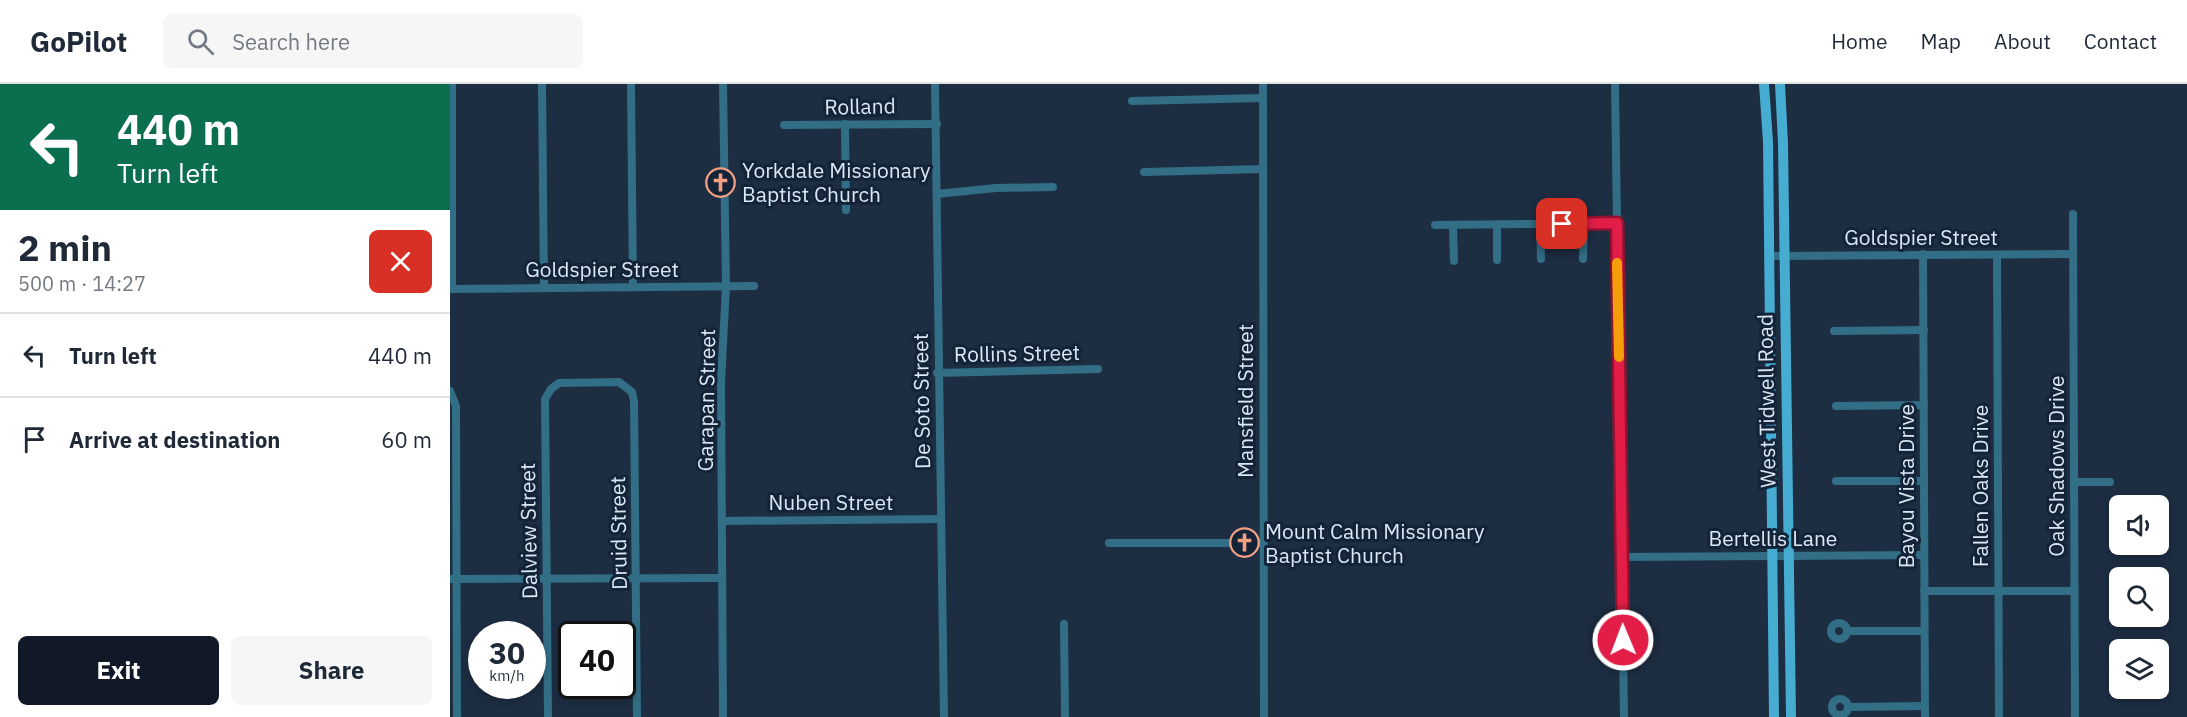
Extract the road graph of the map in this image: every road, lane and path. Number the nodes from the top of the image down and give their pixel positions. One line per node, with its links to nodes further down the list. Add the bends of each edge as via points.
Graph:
1 (452, 84): 42 (street)
2 (542, 84): 41 (street)
3 (631, 84): 40 (street)
4 (723, 84): 38 (street, Garapan Street)
5 (935, 84): 12 (street, De Soto Street)
6 (1263, 84): 10 (street, Mansfield Street)
7 (1615, 84): 23 (street)
8 (1764, 84): 15 (main road, West Tidwell Road)
9 (1780, 84): 16 (main road, West Tidwell Road)
10 (1263, 98): 11 (street); 17 (street, Mansfield Street)
11 (1132, 101)
12 (937, 123): 13 (street, Rolland); 20 (street, De Soto Street)
13 (845, 124): 14 (street, Rolland); 21 (street)
14 (784, 125)
15 (1767, 142): 16 (main road); 32 (main road, West Tidwell Road)
16 (1783, 142): 33 (main road, West Tidwell Road)
17 (1263, 169): 18 (street); 60 (street, Mansfield Street)
18 (1144, 172)
19 (1053, 187): 20 (street)
20 (937, 194): 46 (street, De Soto Street)
21 (846, 210)
22 (2073, 214): 30 (street, Oak Shadows Drive)
23 (1617, 223): 25 (street); 64 (street)
24 (1540, 224): 25 (street); 28 (street); 34 (street)
25 (1584, 224): 35 (street)
26 (1435, 225): 27 (street)
27 (1453, 225): 28 (street); 37 (street)
28 (1497, 225): 36 (street)
29 (1923, 254): 31 (street, Goldspier Street); 33 (street, Goldspier Street); 43 (street, Bayou Vista Drive)
30 (2073, 254): 31 (street, Goldspier Street); 55 (street, Oak Shadows Drive)
31 (1997, 255): 70 (street, Fallen Oaks Drive)
32 (1769, 256): 33 (street, Goldspier Street); 49 (main road, West Tidwell Road)
33 (1784, 256): 50 (main road, West Tidwell Road)
34 (1541, 259)
35 (1584, 259)
36 (1497, 260)
37 (1454, 261)
38 (726, 286): 39 (street, Goldspier Street); 40 (street, Goldspier Street); 58 (street, Garapan Street, via 721,382)
39 (754, 286)
40 (633, 287): 41 (street, Goldspier Street)
41 (544, 288): 42 (street, Goldspier Street)
42 (451, 289)
43 (1923, 330): 44 (street); 51 (street, Bayou Vista Drive)
44 (1834, 331)
45 (1098, 369): 46 (street, Rollins Street)
46 (937, 373): 57 (street, De Soto Street)
47 (592, 383): 65 (street, Druid Street, via 619,382 632,392); 68 (street, Dalview Street, via 559,384 544,399)
48 (450, 391): 67 (street, via 456,406)
49 (1771, 405): 50 (main road); 62 (main road, West Tidwell Road)
50 (1786, 405): 63 (main road, West Tidwell Road)
51 (1924, 405): 52 (street); 54 (street, Bayou Vista Drive)
52 (1836, 406)
53 (1836, 481): 54 (street)
54 (1924, 481): 61 (street, Bayou Vista Drive)
55 (2074, 482): 56 (street); 71 (street, Oak Shadows Drive)
56 (2110, 482)
57 (941, 519): 58 (street, Nuben Street); 81 (street, De Soto Street)
58 (722, 521): 66 (street, Garapan Street)
59 (1109, 543): 60 (street)
60 (1263, 543): 83 (street, Mansfield Street)
61 (1924, 555): 63 (street, Bertellis Lane); 69 (street, Bayou Vista Drive)
62 (1772, 556): 63 (street, Bertellis Lane); 64 (street, Bertellis Lane); 85 (main road, West Tidwell Road)
63 (1788, 556): 86 (main road, West Tidwell Road)
64 (1622, 557): 84 (street)
65 (637, 578): 66 (street); 68 (street); 79 (street, Druid Street)
66 (722, 578): 80 (street, Garapan Street)
67 (453, 579): 68 (street); 77 (street)
68 (546, 580): 78 (street, Dalview Street)
69 (1924, 591): 70 (street); 74 (street, Bayou Vista Drive)
70 (1999, 591): 71 (street); 88 (street, Fallen Oaks Drive)
71 (2074, 591): 89 (street, Oak Shadows Drive)
72 (1064, 624): 82 (street)
73 (1847, 631): 74 (street)
74 (1924, 631): 75 (street, Bayou Vista Drive)
75 (1924, 706): 76 (street); 87 (street, Bayou Vista Drive)
76 (1848, 707)
77 (457, 717)
78 (548, 717)
79 (638, 717)
80 (723, 717)
81 (944, 717)
82 (1065, 717)
83 (1264, 717)
84 (1624, 717)
85 (1774, 717)
86 (1791, 717)
87 (1925, 717)
88 (2000, 717)
89 (2075, 717)

